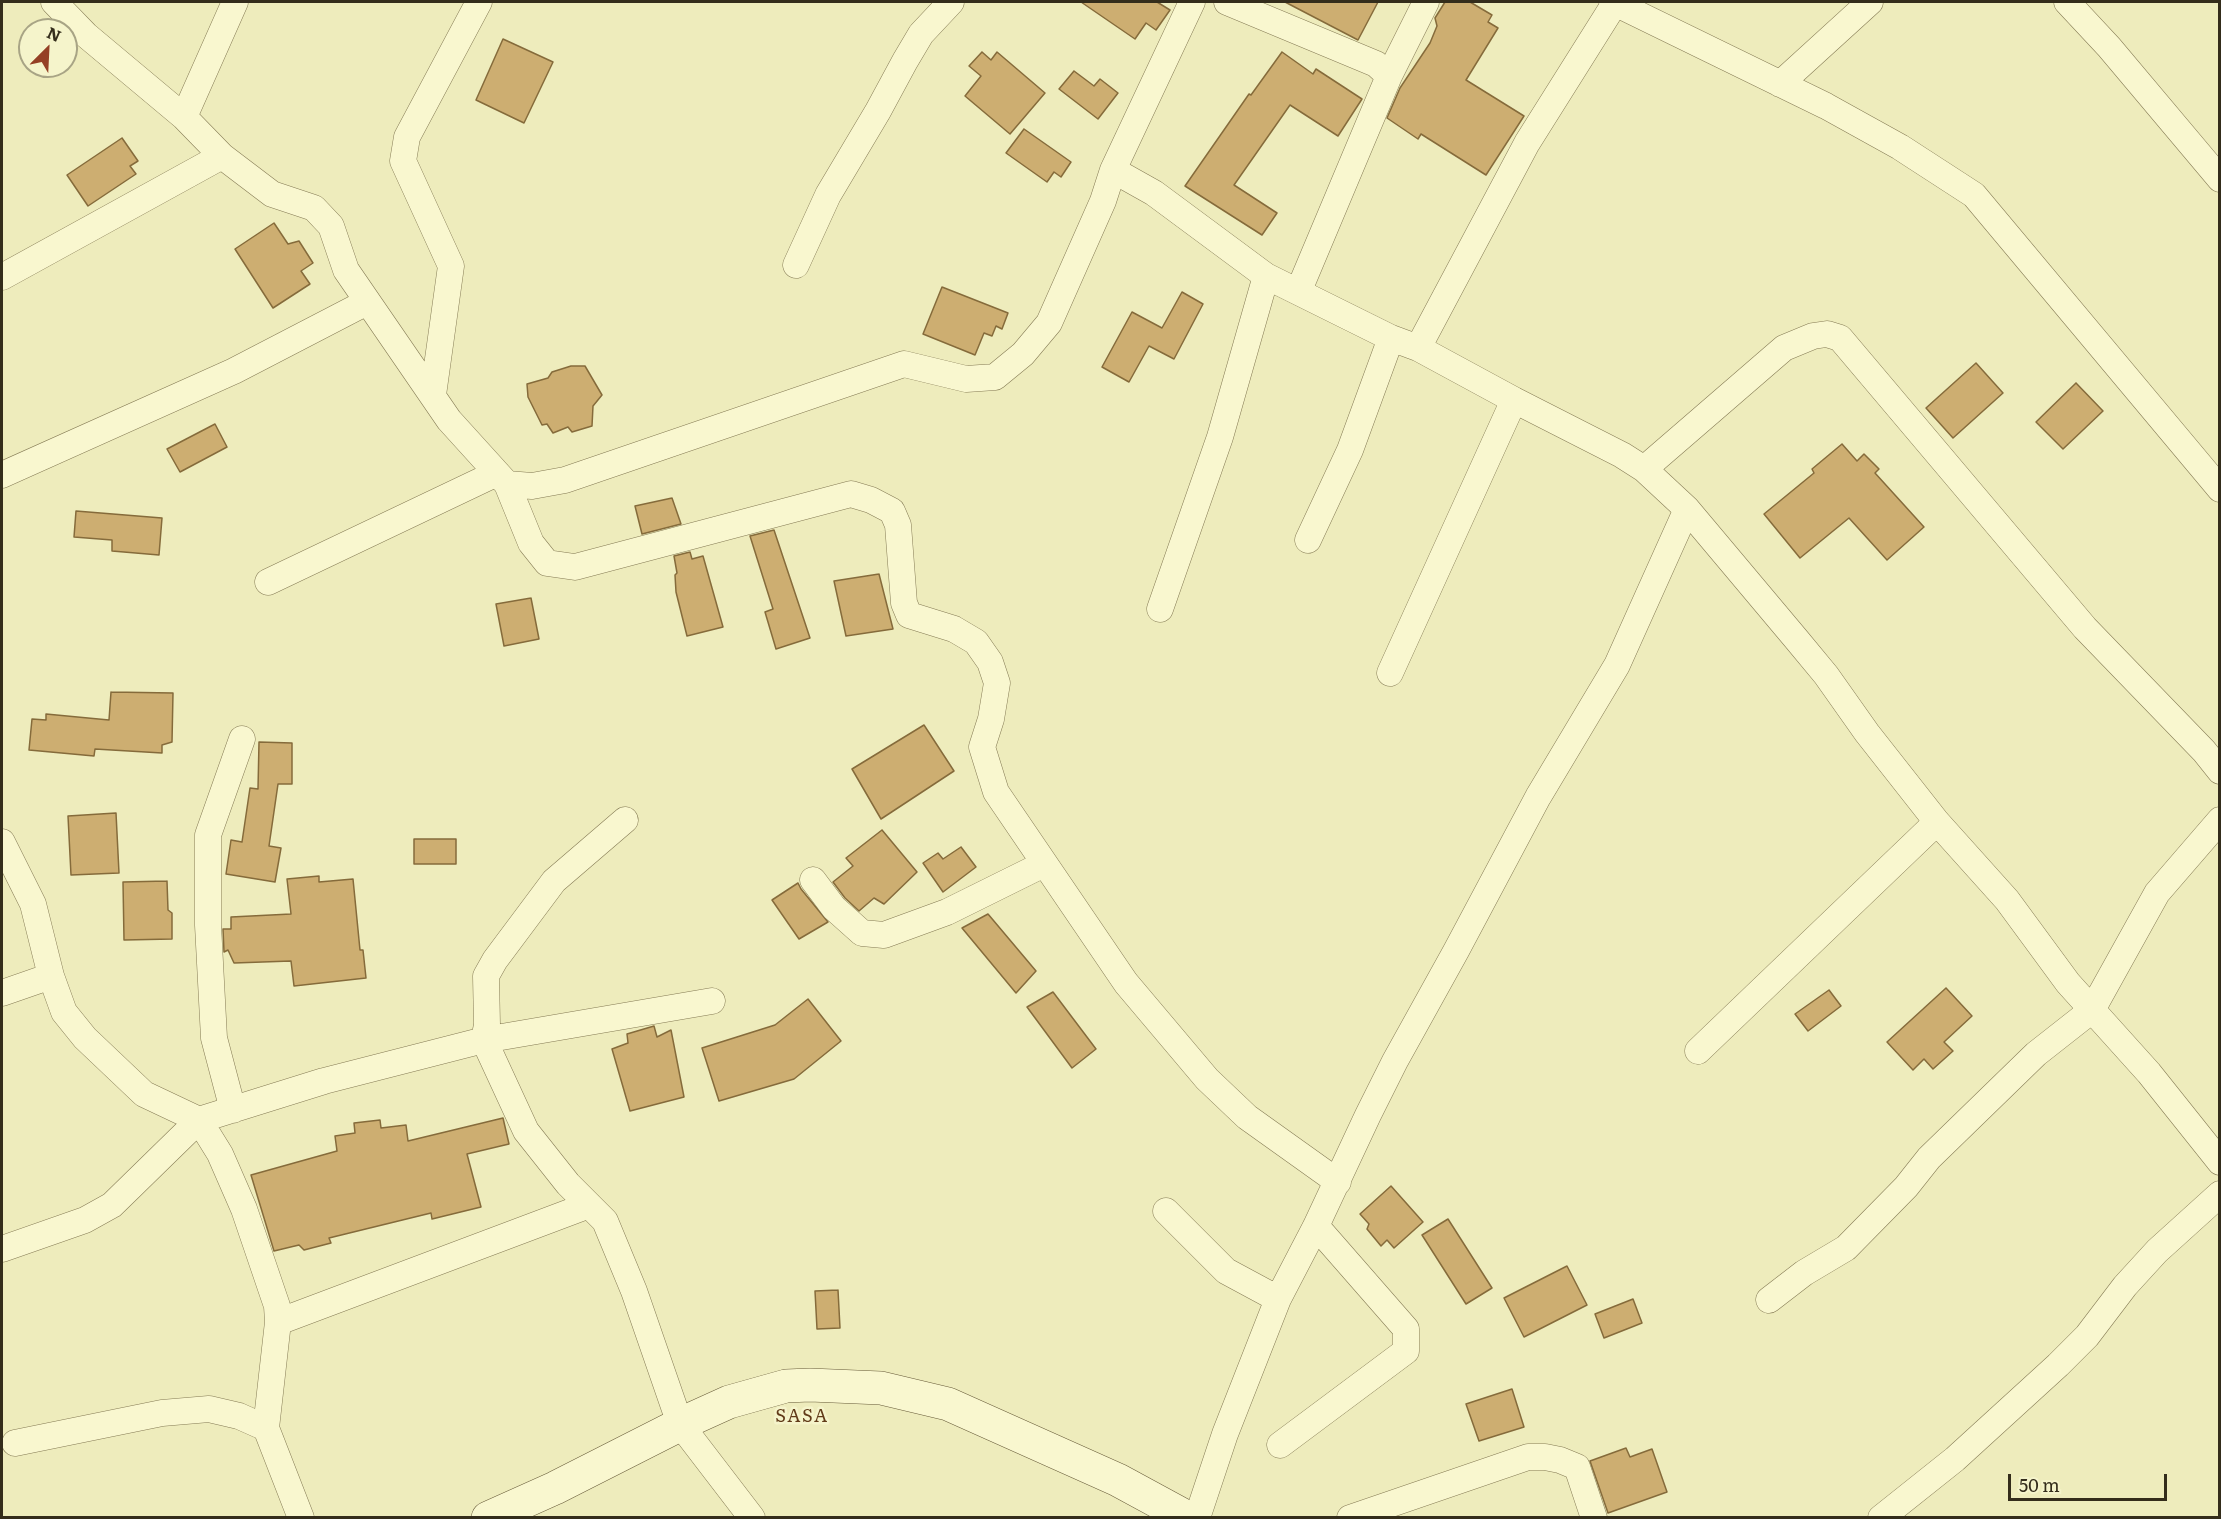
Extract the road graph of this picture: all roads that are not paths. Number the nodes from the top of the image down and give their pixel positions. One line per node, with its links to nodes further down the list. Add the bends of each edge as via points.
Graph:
1 (54, 2): 13 (street, via 86,35)
2 (235, 2): 13 (street)
3 (479, 2): 24 (street, via 406,137 403,161 451,266)
4 (951, 2): 17 (street, via 921,34 828,195)
5 (1192, 2): 15 (street)
6 (1227, 2): 11 (street, via 1376,64)
7 (1426, 2): 11 (street)
8 (1613, 2): 12 (street); 23 (street, via 1527,143)
9 (1870, 2): 12 (street)
10 (2067, 2): 16 (street)
11 (1389, 76): 20 (street)
12 (1780, 84): 29 (street, via 1900,147 1974,195)
13 (184, 117): 14 (street)
14 (222, 156): 19 (street); 21 (street, via 272,194 314,208 331,226 346,270)
15 (1113, 170): 18 (street, via 1154,193); 28 (street, via 1049,323 1023,354 995,377 966,379 904,364 565,480 532,486)
16 (2220, 179)
17 (795, 265)
18 (1266, 276): 20 (street); 33 (street, via 1220,438)
19 (2, 277)
20 (1299, 291): 22 (street)
21 (367, 302): 24 (street); 27 (street, via 234,371)
22 (1391, 338): 23 (street); 31 (street, via 1350,450)
23 (1418, 348): 25 (street)
24 (433, 394): 28 (street, via 449,420)
25 (1515, 400): 26 (street); 34 (street)
26 (1644, 469): 30 (street); 36 (street, via 1784,348 1813,336 1827,334 1840,339 2085,628)
27 (2, 475)
28 (502, 479): 32 (street); 41 (street, via 531,543 547,563 575,567 851,494 892,511 898,525 904,603 909,615 954,629 976,642 990,662 997,683 982,747 986,766 996,792)
29 (2220, 489)
30 (1687, 509): 39 (street, via 1826,675); 52 (street, via 1617,665 1538,797 1395,1061)
31 (1308, 540)
32 (268, 582)
33 (1160, 609)
34 (1390, 673)
35 (242, 739): 49 (street, via 208,835 214,1038)
36 (2220, 771)
37 (625, 820): 47 (street, via 554,881 495,960 486,976)
38 (2220, 820): 46 (street, via 2157,893)
39 (1936, 822): 46 (street, via 2007,900); 48 (street)
40 (2, 842): 43 (street, via 33,904)
41 (1044, 864): 42 (street, via 947,912 884,935 862,933 834,908); 52 (street, via 1126,983 1207,1079 1247,1117)
42 (813, 880)
43 (51, 976): 44 (street); 50 (street, via 64,1012 85,1038 144,1094)
44 (2, 993)
45 (712, 1001): 47 (street)
46 (2092, 1010): 51 (street, via 2149,1073); 59 (street, via 2036,1054 1929,1158 1846,1248)
47 (484, 1040): 49 (street, via 324,1081); 54 (street, via 526,1131)
48 (1698, 1051)
49 (233, 1110): 50 (street)
50 (199, 1120): 57 (street, via 112,1205 85,1220); 60 (street, via 220,1154 244,1209 277,1306)
51 (2220, 1162)
52 (1338, 1182): 56 (street)
53 (2220, 1194): 73 (street, via 2157,1251 2058,1365 1955,1459)
54 (589, 1205): 60 (street); 61 (street, via 605,1221)
55 (1166, 1211): 58 (street, via 1226,1271)
56 (1316, 1226): 58 (street); 64 (street, via 1406,1329 1406,1351)
57 (2, 1249)
58 (1278, 1299): 70 (street)
59 (1769, 1300)
60 (278, 1322): 62 (street)
61 (680, 1424): 67 (street); 68 (street); 69 (street, via 729,1402 786,1386 881,1388 948,1404 1118,1480)
62 (266, 1428): 63 (street, via 209,1409 162,1413); 66 (street)
63 (15, 1443)
64 (1280, 1445)
65 (1409, 1508): 71 (street); 72 (street, via 1528,1457 1545,1457 1576,1467)
66 (301, 1518)
67 (488, 1518)
68 (752, 1518)
69 (1188, 1518)
70 (1197, 1518)
71 (1350, 1518)
72 (1594, 1518)
73 (1881, 1518)

